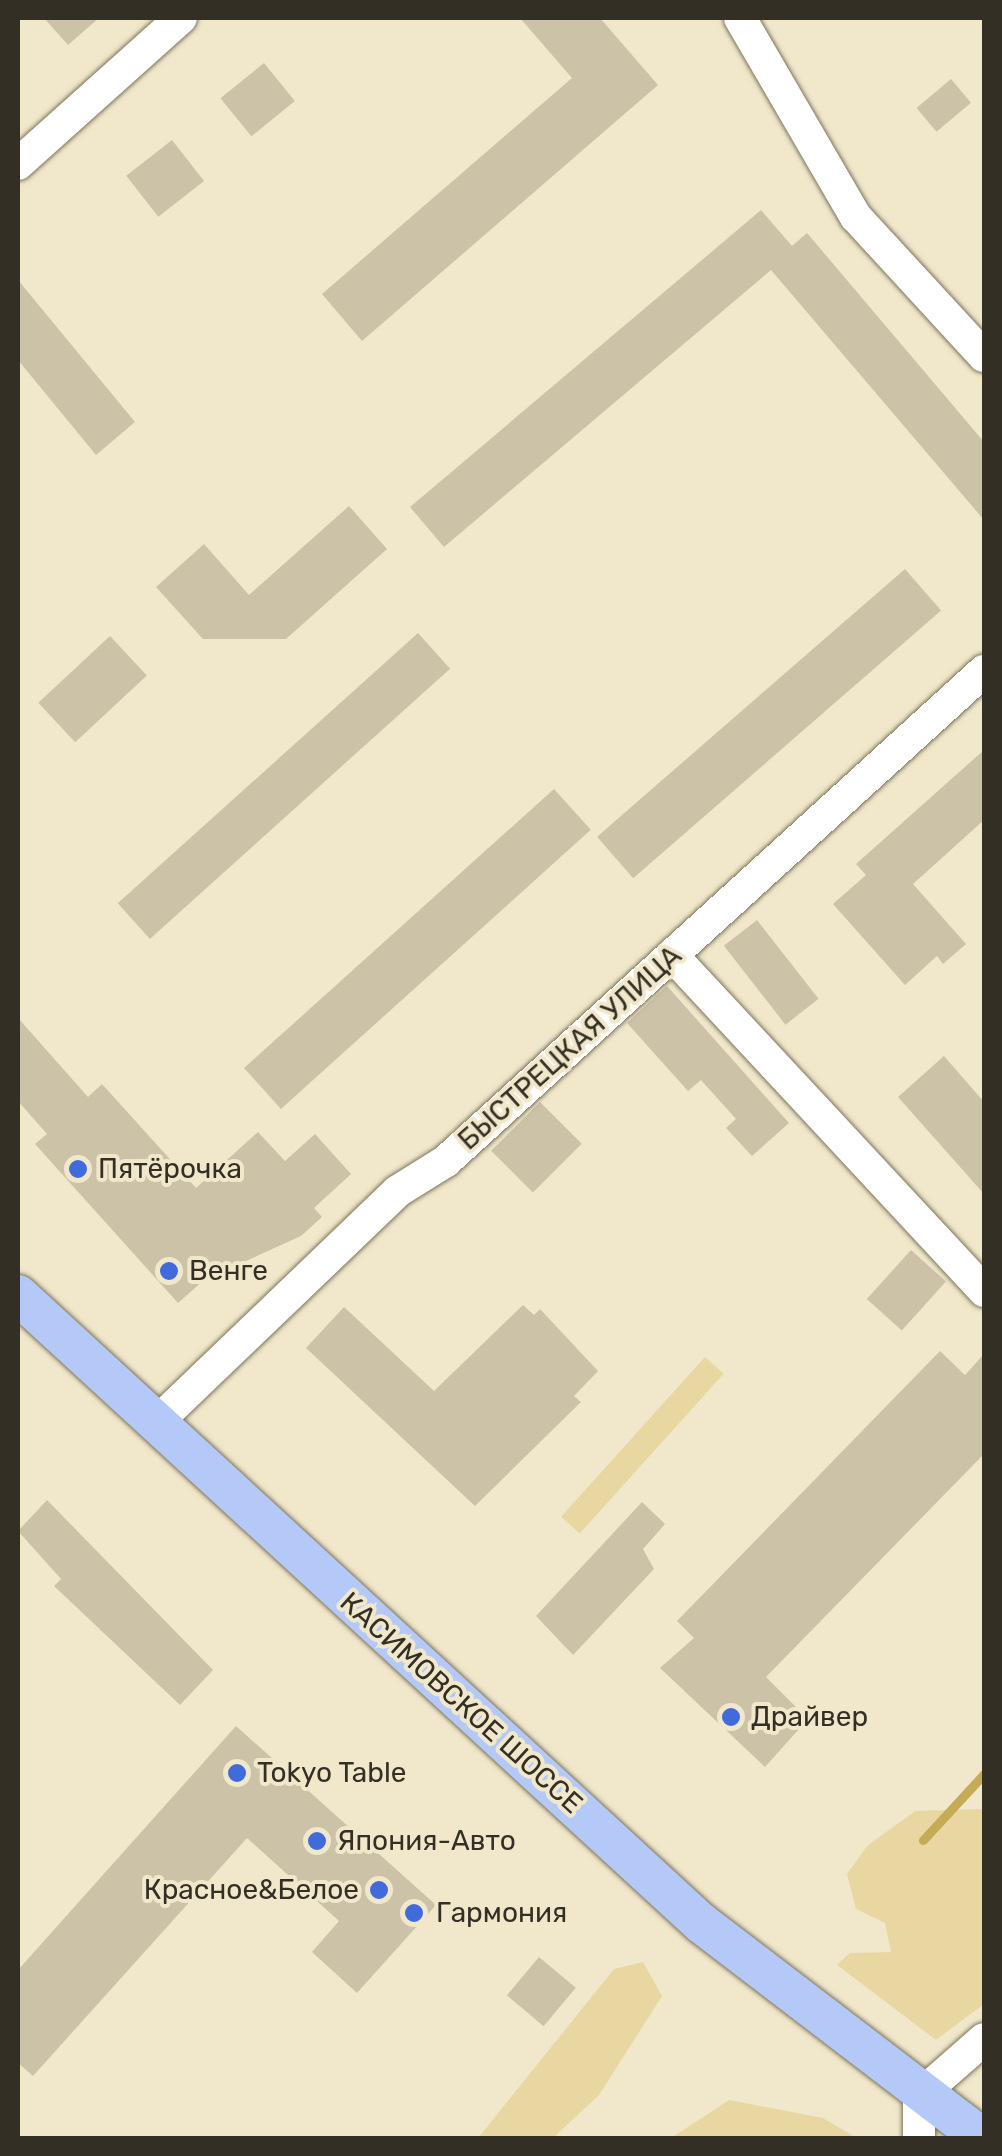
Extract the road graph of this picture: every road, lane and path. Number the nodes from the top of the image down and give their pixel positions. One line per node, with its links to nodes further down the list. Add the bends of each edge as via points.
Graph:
1 (181, 18): 3 (street)
2 (740, 18): 4 (street, via 856,217)
3 (18, 164)
4 (984, 356)
5 (984, 671): 6 (street, БЫСТРЕЦКАЯ УЛИЦА)
6 (672, 955): 7 (street); 9 (street, БЫСТРЕЦКАЯ УЛИЦА, via 446,1160 398,1191)
7 (984, 1292)
8 (18, 1294): 9 (main road, КАСИМОВСКОЕ ШОССЕ)
9 (156, 1423): 11 (main road, КАСИМОВСКОЕ ШОССЕ, via 701,1923)
10 (984, 2039): 11 (street)
11 (919, 2096): 12 (street); 13 (main road, КАСИМОВСКОЕ ШОССЕ)
12 (919, 2138)
13 (982, 2138)

